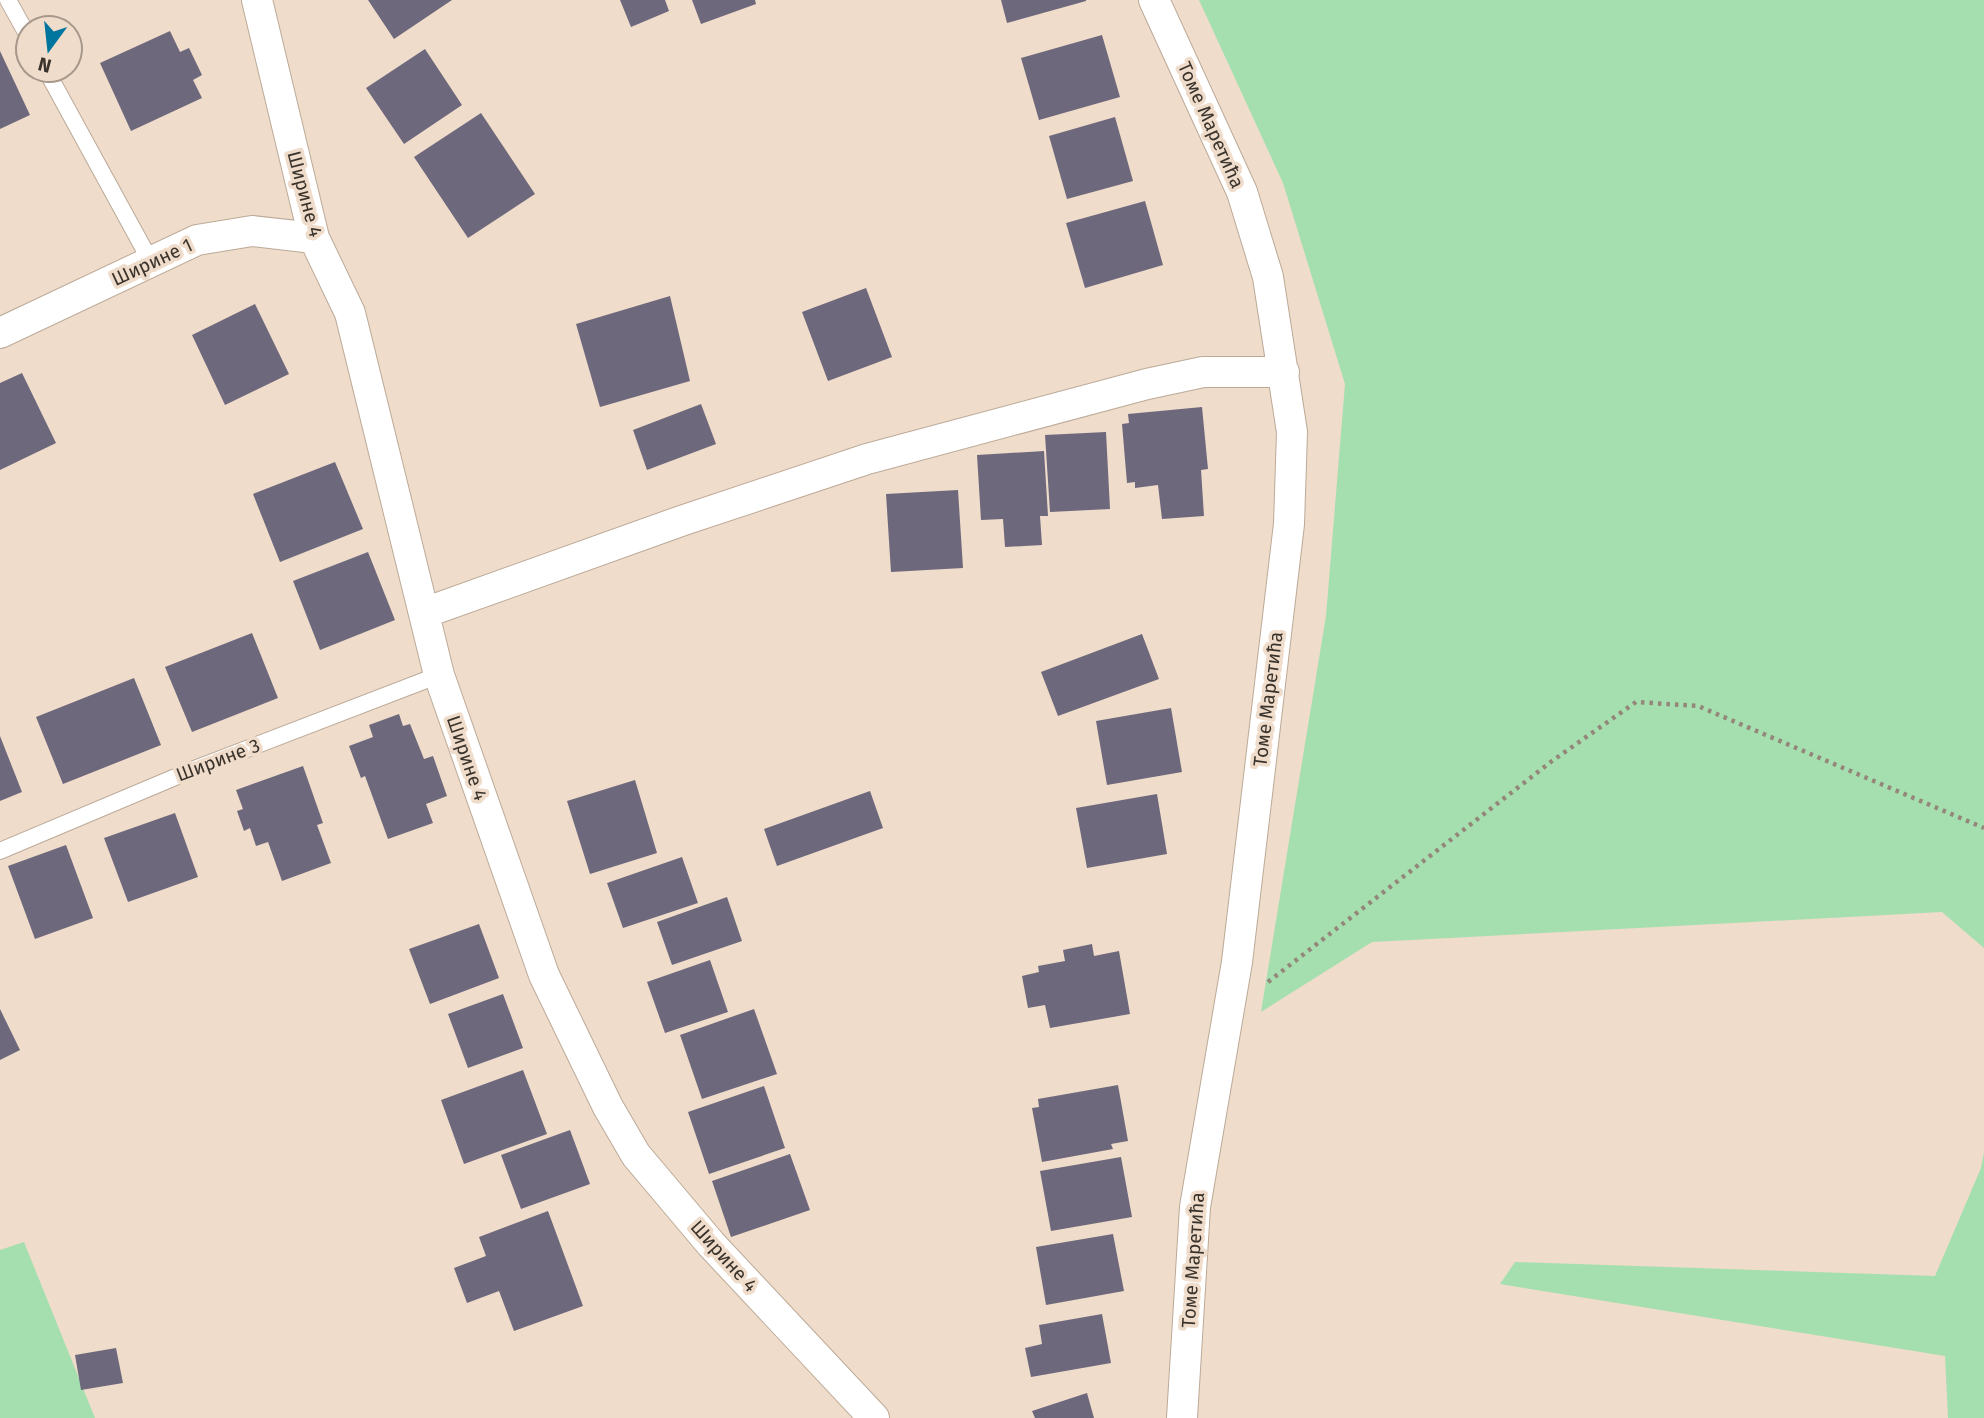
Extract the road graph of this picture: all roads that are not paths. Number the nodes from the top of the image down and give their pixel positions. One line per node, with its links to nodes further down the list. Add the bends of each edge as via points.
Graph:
1 (257, 0): 4 (street, Ширине 4)
2 (1154, 0): 7 (street, Томе Маретића, via 1242,192 1268,277)
3 (54, 84): 5 (lane)
4 (314, 238): 5 (street, Ширине 1, via 241,233 197,240); 8 (street, Ширине 4, via 350,313)
5 (151, 262): 6 (street, Ширине 1)
6 (0, 333)
7 (1284, 372): 8 (street, via 1203,372 867,460); 12 (street, Томе Маретића, via 1293,452 1289,524 1237,962 1195,1207)
8 (424, 613): 9 (street, Ширине 4)
9 (439, 675): 10 (lane, Ширине 3, via 192,770); 11 (street, Ширине 4, via 544,975 615,1119 636,1154 711,1244)
10 (0, 851)
11 (874, 1418)
12 (1182, 1418)

